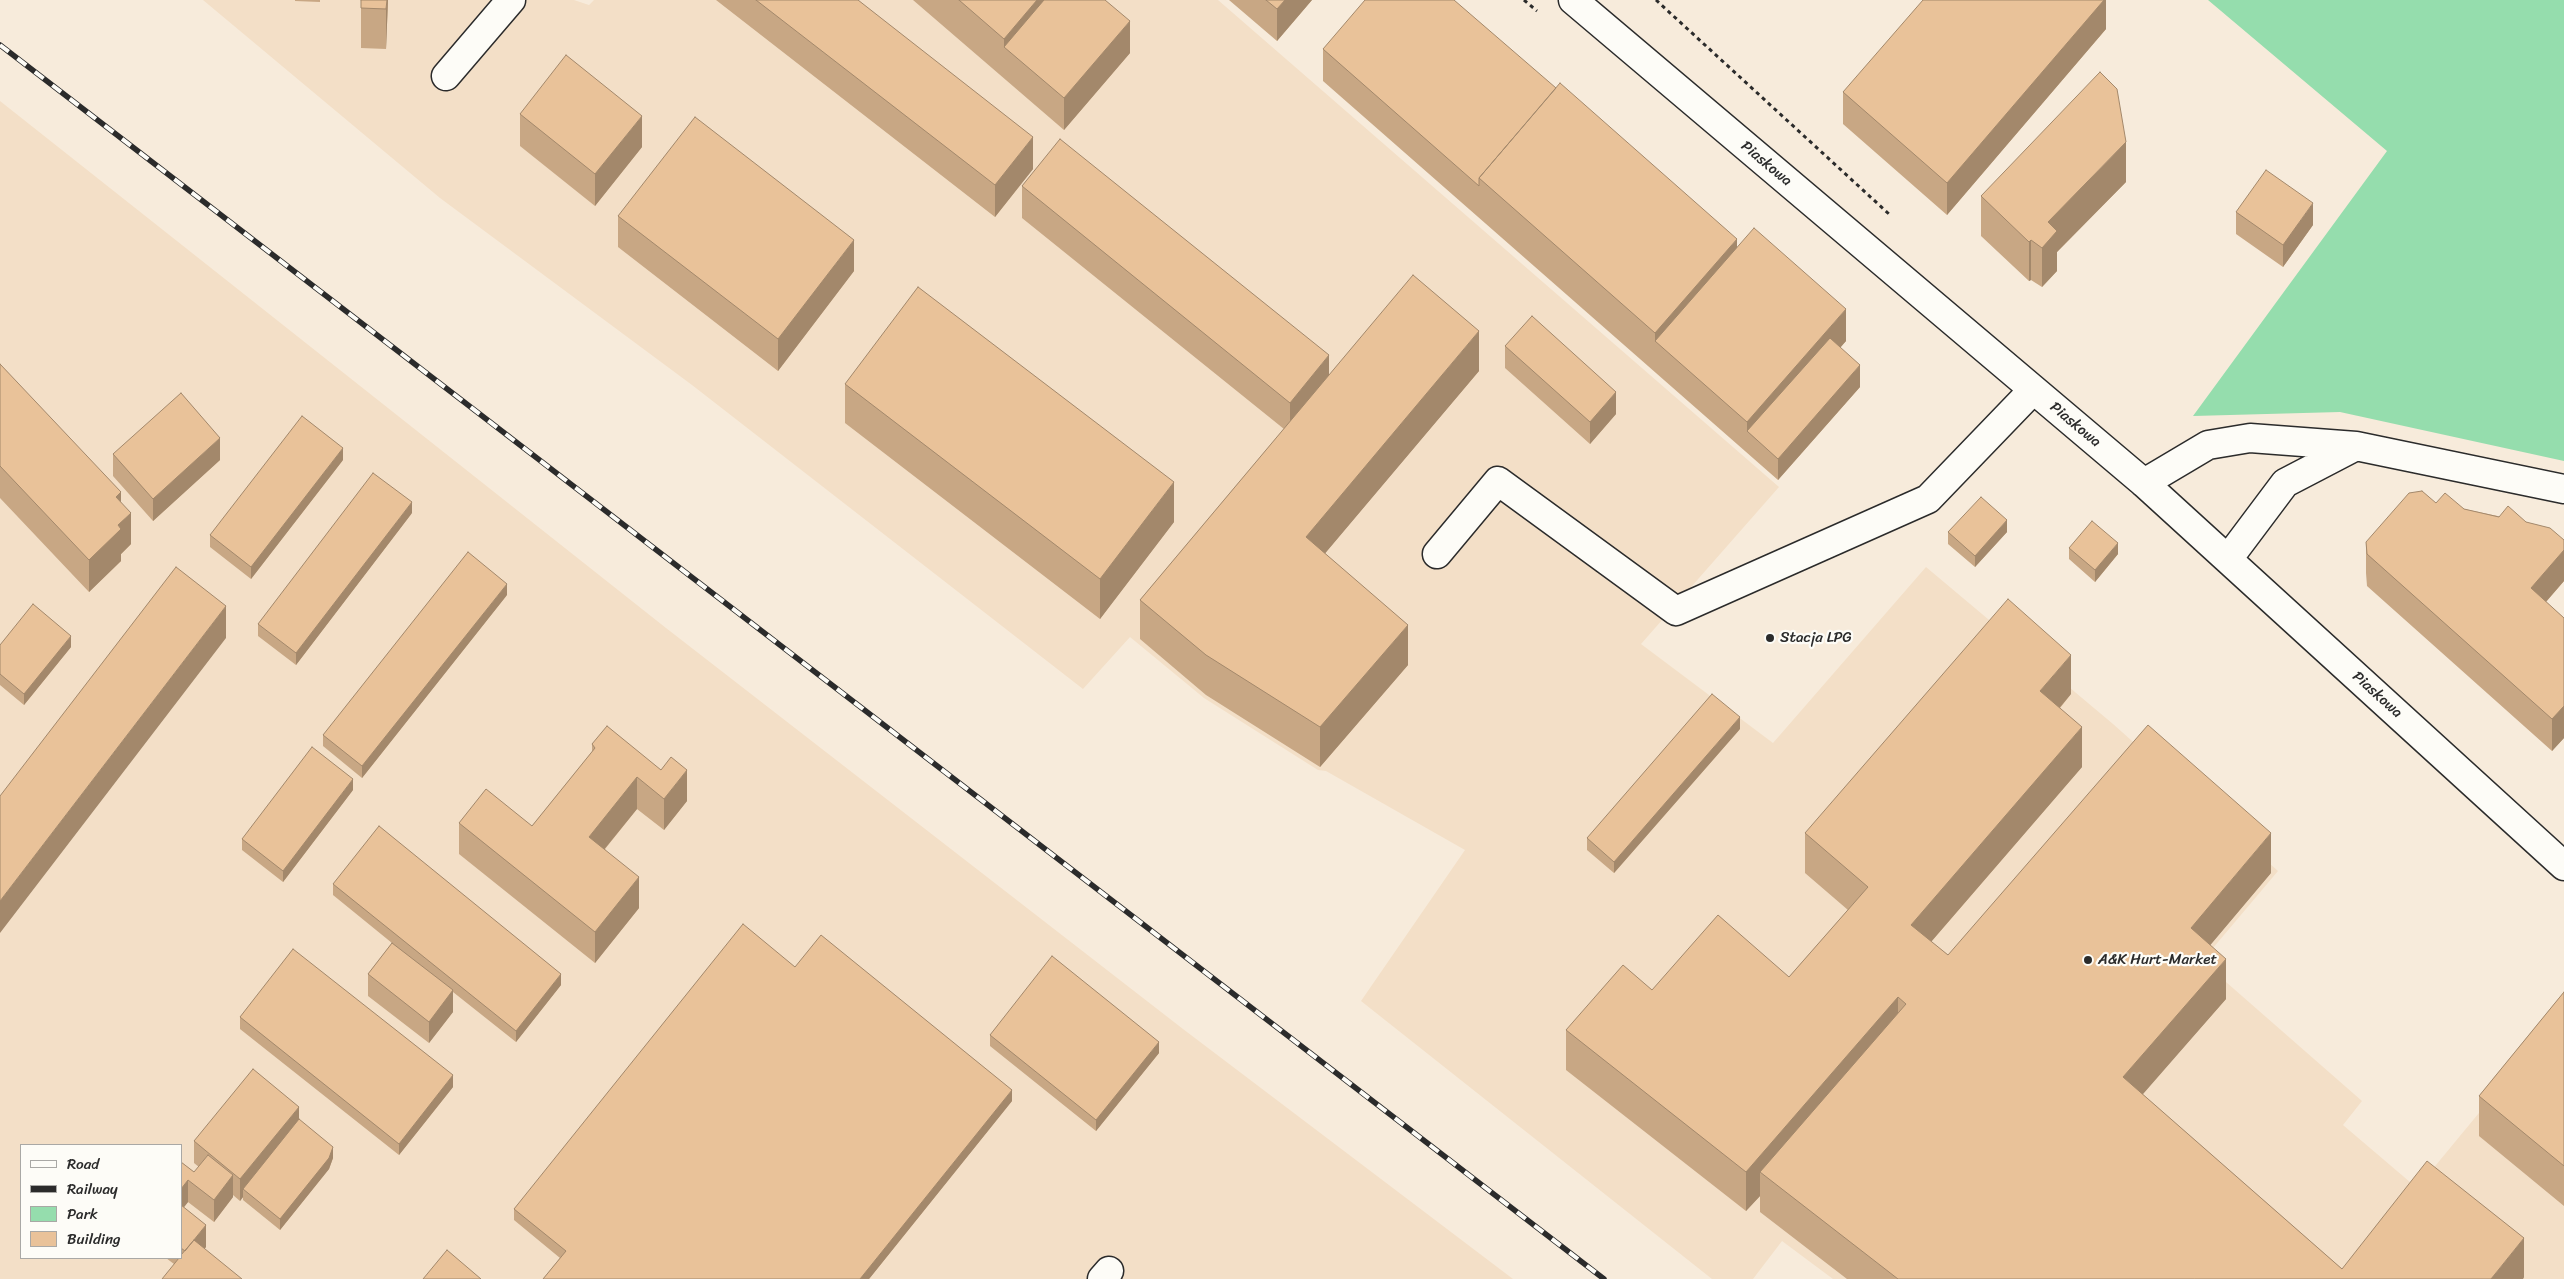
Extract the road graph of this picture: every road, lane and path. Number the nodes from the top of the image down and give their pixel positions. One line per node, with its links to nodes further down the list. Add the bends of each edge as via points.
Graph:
1 (512, 0): 3 (street)
2 (1572, 0): 4 (street, Piaskowa)
3 (446, 76)
4 (2033, 390): 6 (street, Piaskowa); 8 (street, via 1928,499 1676,611 1498,481)
5 (2356, 446): 6 (street, via 2250,438 2208,445); 7 (street); 9 (street, via 2285,484)
6 (2144, 484): 9 (street, Piaskowa)
7 (2564, 489)
8 (1437, 554)
9 (2228, 559): 10 (street, Piaskowa)
10 (2564, 866)

